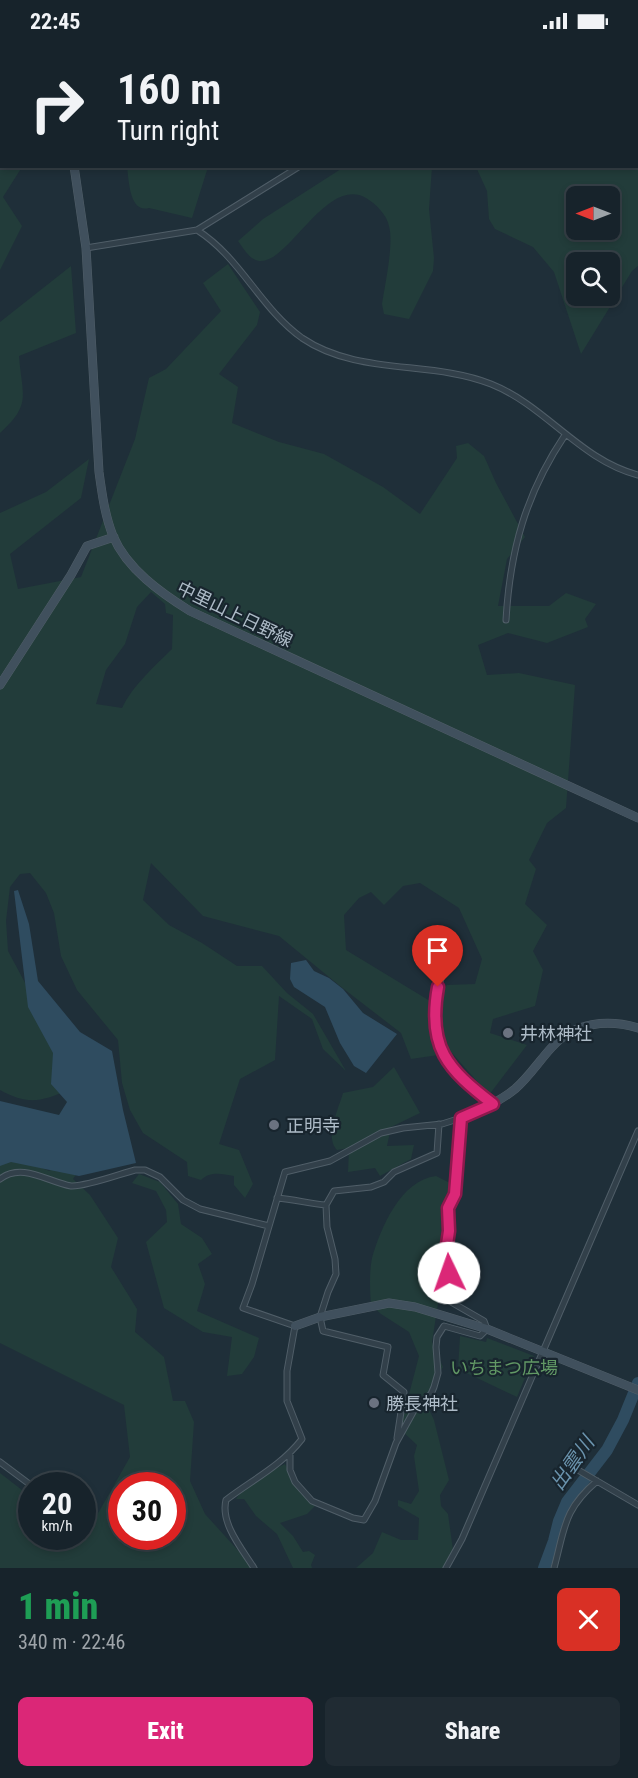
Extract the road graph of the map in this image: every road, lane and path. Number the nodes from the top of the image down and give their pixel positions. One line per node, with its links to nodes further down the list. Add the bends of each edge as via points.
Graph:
1 (74, 168): 4 (main road, 中里山上日野線)
2 (297, 168): 3 (street)
3 (197, 230): 4 (street); 5 (street, via 220,247 281,319 312,344 374,363 470,376 519,399)
4 (86, 248): 7 (main road, 中里山上日野線, via 99,472)
5 (565, 435): 6 (street, via 597,458); 8 (street, via 546,464 524,515 508,583)
6 (638, 475)
7 (114, 537): 9 (main road, via 87,546); 10 (main road, 中里山上日野線, via 142,574 163,594 190,611)
8 (506, 620)
9 (0, 685)
10 (638, 818)
11 (446, 967): 13 (street, via 436,999 441,1052)
12 (638, 1028): 13 (main road, via 608,1022 564,1035 516,1088)
13 (493, 1104): 14 (main road)
14 (461, 1118): 15 (street); 23 (street, via 445,1258 453,1287 451,1302 484,1321)
15 (439, 1124): 18 (street, via 381,1133 330,1161 285,1172); 19 (street, via 437,1153 371,1187 334,1191)
16 (638, 1131): 24 (street)
17 (0, 1179): 20 (street, via 14,1172 26,1172 73,1186 145,1170 200,1209)
18 (278, 1198): 19 (street); 20 (street)
19 (326, 1205): 21 (street, via 336,1274)
20 (269, 1226): 22 (street, via 243,1308)
21 (321, 1317): 22 (main road); 23 (main road, via 389,1304 441,1314); 26 (street, via 323,1331 388,1347 382,1374 404,1392)
22 (294, 1326): 27 (street, via 287,1401 302,1439)
23 (486, 1329): 24 (main road); 26 (street, via 480,1336 444,1326 436,1347 438,1373 434,1387 417,1405)
24 (542, 1352): 25 (main road); 34 (street)
25 (638, 1390)
26 (396, 1443): 27 (street, via 364,1520 312,1501 295,1482)
27 (290, 1455): 33 (street, via 226,1500 226,1516)
28 (0, 1462): 30 (street)
29 (578, 1470): 31 (street)
30 (18, 1476)
31 (595, 1479): 32 (street); 35 (street, via 569,1516)
32 (638, 1505)
33 (254, 1568)
34 (446, 1568)
35 (554, 1568)

